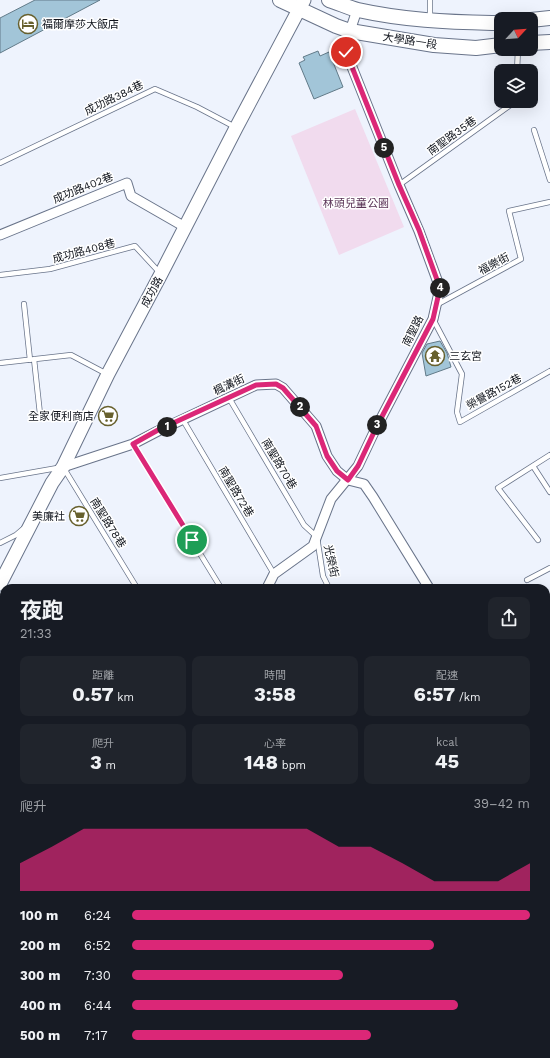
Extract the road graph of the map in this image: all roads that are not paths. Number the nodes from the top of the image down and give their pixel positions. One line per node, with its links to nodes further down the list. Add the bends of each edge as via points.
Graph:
1 (280, 0): 4 (main road, 大學路一段)
2 (330, 0): 5 (main road, 大學路一段)
3 (430, 0): 8 (lane)
4 (302, 5): 10 (main road, 大學路一段, via 336,26); 15 (main road, 成功路)
5 (357, 10): 8 (main road, 大學路一段); 10 (street, 南聖路)
6 (550, 18): 7 (main road)
7 (538, 19)
8 (430, 21): 9 (main road, 大學路一段)
9 (494, 23)
10 (350, 31): 13 (main road, 大學路一段, via 434,45 476,48); 19 (street, 南聖路, via 346,52)
11 (550, 42): 12 (main road)
12 (538, 43)
13 (494, 46)
14 (506, 108): 19 (lane, 南聖路35巷)
15 (236, 128): 17 (lane, 成功路384巷, via 198,107 155,89); 21 (main road, 成功路)
16 (534, 130): 18 (lane)
17 (0, 163)
18 (550, 180)
19 (399, 185): 26 (street, 南聖路, via 440,288)
20 (550, 202): 26 (lane, 福樂街, via 509,211 521,259)
21 (185, 227): 22 (street, 成功路402巷, via 131,196 127,183); 23 (main road, 成功路)
22 (0, 235)
23 (161, 274): 24 (lane, 成功路408巷, via 135,246 50,269); 31 (main road, 成功路)
24 (0, 275)
25 (24, 304): 28 (lane)
26 (436, 305): 27 (street, 南聖路)
27 (433, 319): 30 (lane, 榮譽路152巷, via 462,374 457,412 460,422); 40 (street, 南聖路, via 358,466)
28 (32, 360): 29 (lane); 31 (lane, via 71,355); 33 (lane)
29 (0, 363)
30 (550, 371)
31 (108, 374): 38 (main road, 成功路)
32 (229, 398): 34 (street, 楓溝街); 40 (street, 楓溝街, via 256,385 276,384 283,388 316,426 327,456 337,471); 43 (lane, 南聖路70巷, via 304,525)
33 (40, 414)
34 (183, 420): 35 (street, 楓溝街); 47 (lane, 南聖路72巷)
35 (133, 444): 38 (street, 楓溝街); 51 (lane)
36 (550, 455): 37 (lane)
37 (533, 466): 41 (lane); 44 (lane, via 498,488)
38 (63, 467): 39 (lane); 42 (main road, 成功路); 50 (lane, 南聖路78巷)
39 (0, 478)
40 (348, 480): 43 (street, 南聖路, via 331,499); 54 (street, 楓溝街, via 364,484)
41 (550, 492)
42 (33, 522): 45 (lane); 49 (main road, 成功路)
43 (317, 537): 47 (street, 南聖路, via 313,546); 53 (lane, 光榮街, via 323,576)
44 (538, 540)
45 (0, 543)
46 (550, 568): 48 (lane)
47 (274, 574): 52 (street, 南聖路)
48 (527, 580)
49 (0, 584)
50 (136, 584)
51 (219, 584)
52 (269, 584)
53 (327, 584)
54 (426, 584)

